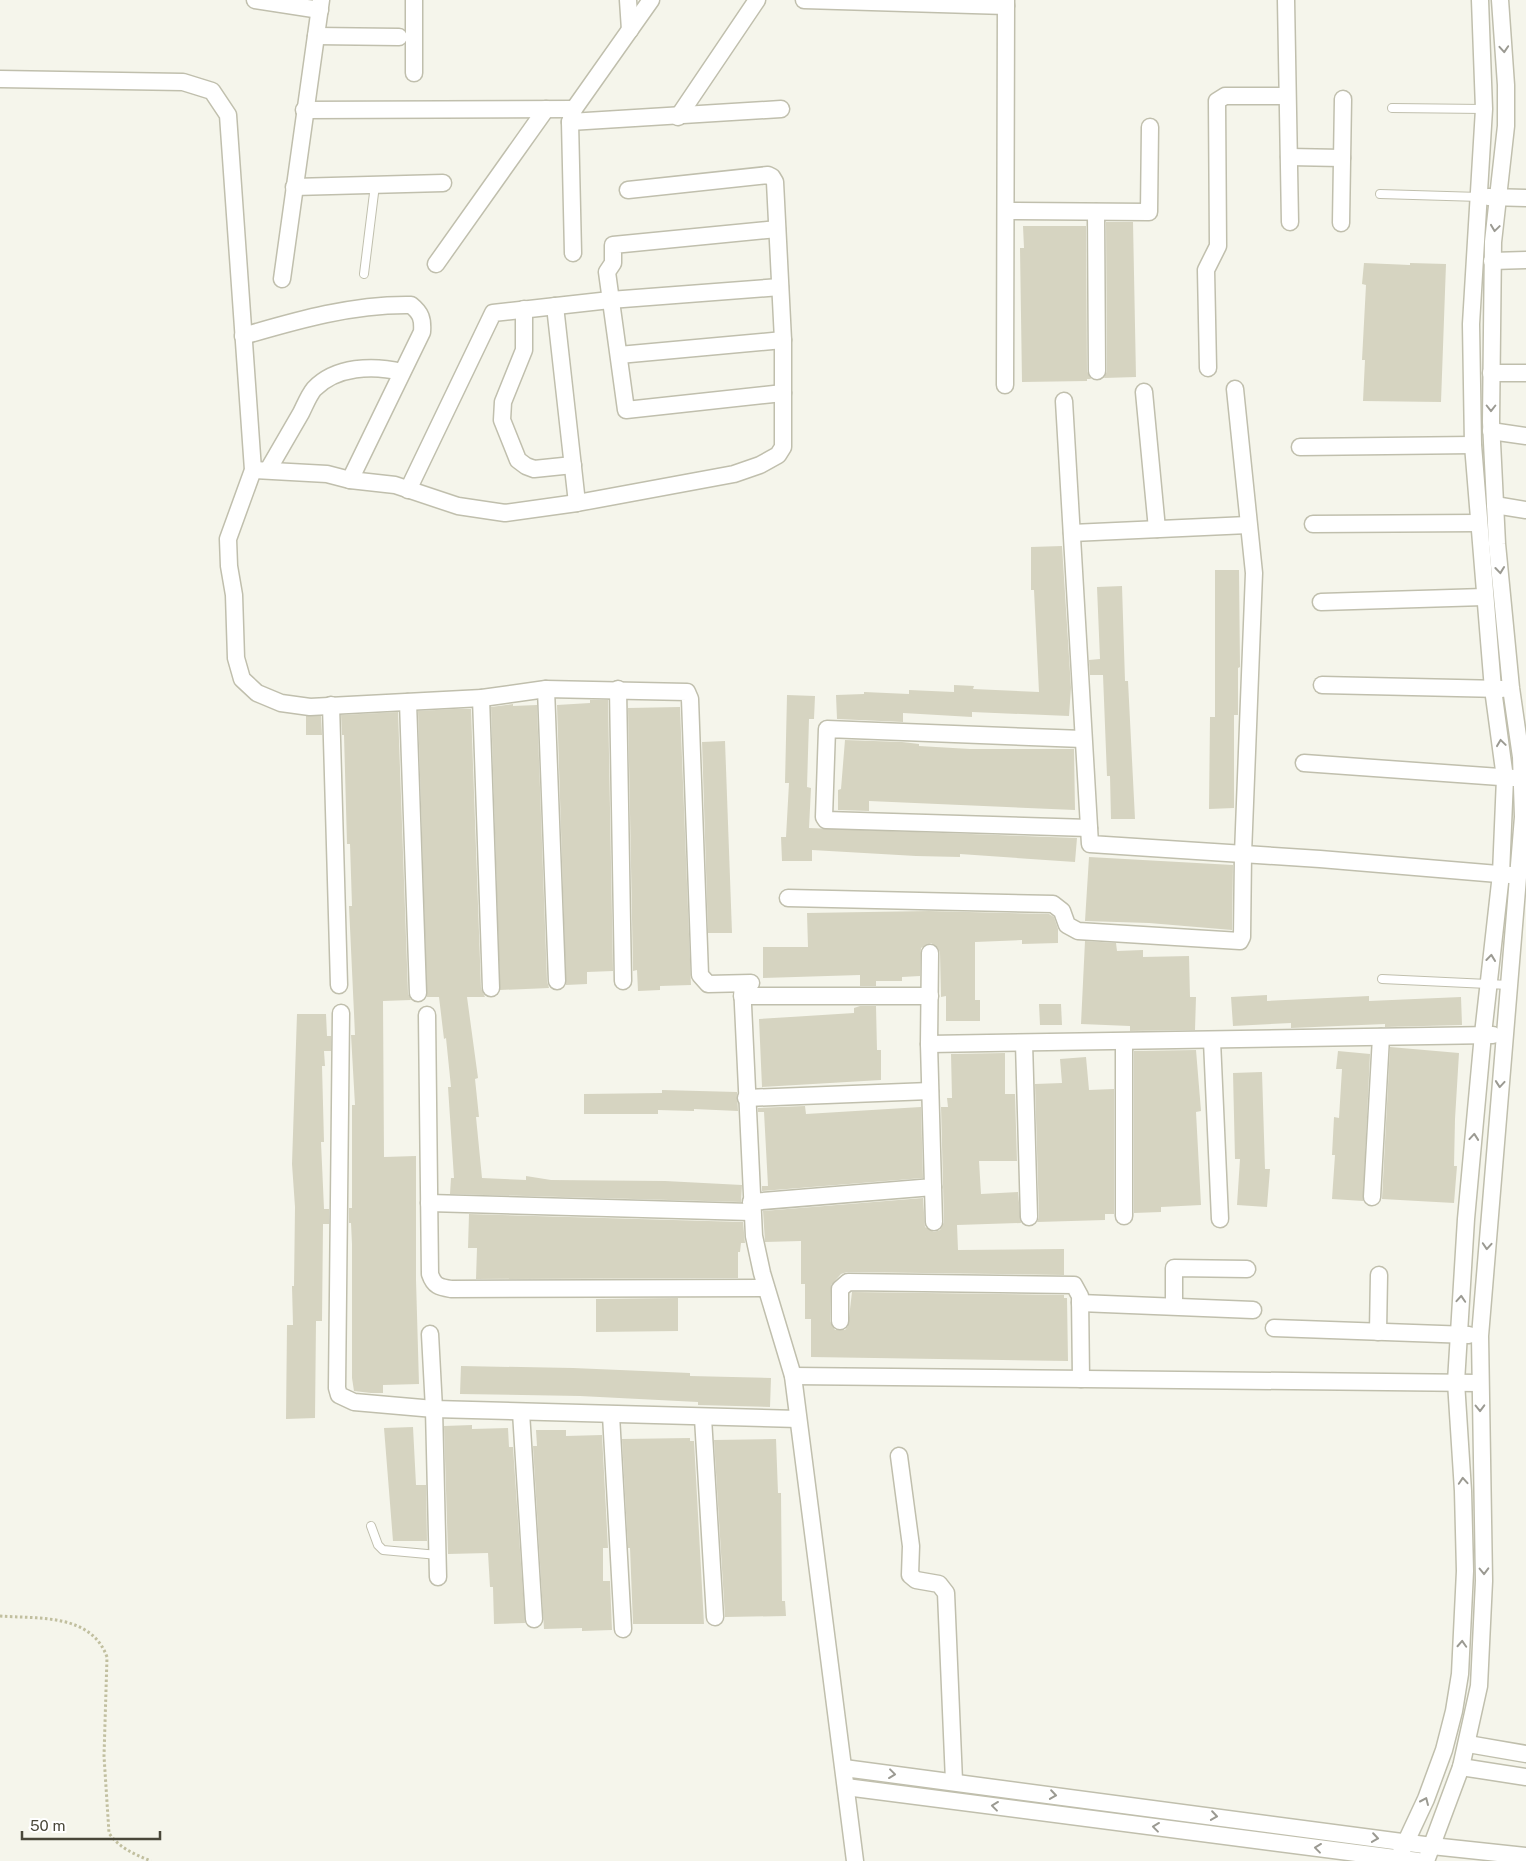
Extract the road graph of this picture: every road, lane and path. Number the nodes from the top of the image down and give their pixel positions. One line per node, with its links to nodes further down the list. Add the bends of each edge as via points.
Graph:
1 (255, 0): 11 (street)
2 (414, 0): 15 (street)
3 (628, 0): 12 (street)
4 (650, 0): 12 (street)
5 (757, 0): 25 (street)
6 (804, 0): 10 (street)
7 (1286, 0): 17 (street)
8 (1480, 0): 22 (street)
9 (1500, 0): 35 (street, one-way to 35, via 1506,85 1505,144)
10 (1006, 3): 37 (street)
11 (320, 5): 13 (street)
12 (630, 30): 24 (street)
13 (316, 36): 14 (street); 23 (street)
14 (399, 37)
15 (414, 73)
16 (0, 79): 54 (street, via 183,82 212,92 228,115)
17 (1287, 96): 27 (street); 57 (street, via 1225,96 1217,101 1218,246 1206,270)
18 (1343, 99): 28 (street)
19 (1392, 108): 22 (lane)
20 (546, 109): 23 (street); 24 (street); 45 (street)
21 (782, 109): 25 (street)
22 (1484, 109): 34 (street)
23 (304, 110): 31 (street)
24 (572, 116): 25 (street); 42 (street)
25 (678, 117)
26 (1150, 126): 38 (street, via 1149,212)
27 (1288, 157): 28 (street); 39 (street)
28 (1342, 158): 40 (street)
29 (443, 183): 30 (street)
30 (375, 185): 31 (street); 46 (lane)
31 (294, 186): 47 (street)
32 (628, 190): 41 (street, via 768,175 774,182)
33 (1380, 194): 34 (lane)
34 (1480, 197): 35 (street); 52 (street)
35 (1498, 197): 36 (street); 44 (street, one-way to 44)
36 (1526, 198)
37 (1006, 211): 38 (street); 62 (street)
38 (1096, 212): 59 (street)
39 (1290, 222)
40 (1341, 223)
41 (777, 229): 48 (street); 49 (street, via 613,245 613,263 607,272)
42 (573, 252)
43 (1526, 260): 44 (street)
44 (1492, 261): 53 (street)
45 (436, 264)
46 (364, 274)
47 (282, 279)
48 (780, 287): 49 (street); 55 (street)
49 (610, 300): 50 (street); 56 (street)
50 (554, 306): 51 (street); 71 (street)
51 (524, 308): 71 (street, via 524,350 503,402 502,420 518,460 526,466 534,469); 74 (street, via 498,311 490,316)
52 (1471, 324): 53 (street); 69 (street)
53 (1492, 324): 60 (street)
54 (243, 336): 58 (street, via 310,317 354,309 411,305 423,319 422,332); 72 (street)
55 (783, 340): 56 (street); 65 (street)
56 (619, 355): 65 (street, via 626,410)
57 (1208, 368)
58 (402, 372): 72 (street, via 369,368 337,374 325,380 313,390); 73 (street)
59 (1097, 372)
60 (1491, 373): 61 (street); 67 (street, one-way to 67)
61 (1526, 373)
62 (1005, 385)
63 (1235, 389): 80 (street)
64 (1144, 392): 81 (street)
65 (783, 394): 75 (street, via 783,447 778,456 734,474)
66 (1064, 402): 82 (street)
67 (1491, 431): 68 (street); 76 (street)
68 (1526, 436)
69 (1473, 445): 70 (street); 78 (street)
70 (1300, 448)
71 (573, 465): 75 (street)
72 (261, 470): 73 (street, via 327,474); 92 (street, via 252,479 228,539 236,658 242,679 257,692 281,703)
73 (350, 480): 74 (street)
74 (408, 490): 75 (street, via 458,506 505,513)
75 (577, 503)
76 (1495, 505): 77 (street); 86 (street, one-way to 86)
77 (1526, 510)
78 (1478, 523): 79 (street); 83 (street)
79 (1313, 524)
80 (1248, 526): 81 (street); 98 (street, via 1254,573)
81 (1157, 529): 82 (street)
82 (1072, 533): 93 (street)
83 (1484, 596): 84 (street); 89 (street)
84 (1321, 602)
85 (1322, 684): 89 (street)
86 (1511, 688): 89 (street); 96 (street)
87 (546, 689): 88 (street); 90 (street); 104 (street)
88 (618, 689): 105 (street); 110 (street, via 687,692 690,699 700,975 708,984)
89 (1493, 689): 95 (street, one-way to 89)
90 (481, 698): 91 (street); 109 (street)
91 (408, 702): 92 (street); 111 (street)
92 (332, 706): 107 (street)
93 (1083, 739): 97 (street); 97 (street, via 829,728 824,817 826,820)
94 (1304, 763): 95 (street)
95 (1505, 778): 96 (street); 99 (street)
96 (1523, 778): 100 (street)
97 (1089, 828): 98 (street, via 1092,845)
98 (1243, 854): 99 (street); 101 (street, via 1242,937 1235,942 1078,931 1067,925 1062,911 1053,904)
99 (1501, 874): 100 (street); 106 (street, one-way to 99)
100 (1519, 876): 108 (street)
101 (788, 898)
102 (930, 953): 112 (street)
103 (1382, 980): 106 (lane)
104 (557, 981)
105 (623, 981)
106 (1488, 984): 108 (lane); 115 (street)
107 (339, 985)
108 (1509, 985): 116 (street)
109 (491, 988)
110 (745, 988): 112 (street); 123 (street)
111 (418, 993)
112 (930, 996): 121 (street)
113 (341, 1013): 148 (street, via 338,1396 354,1402)
114 (427, 1015): 126 (street)
115 (1483, 1034): 116 (street); 117 (street); 142 (street, one-way to 115)
116 (1504, 1036): 143 (street, one-way to 143)
117 (1381, 1037): 118 (street); 125 (street)
118 (1212, 1041): 119 (street); 130 (street)
119 (1124, 1042): 120 (street); 128 (street)
120 (1024, 1043): 121 (street); 129 (street)
121 (929, 1044): 122 (street)
122 (930, 1090): 123 (street); 124 (street)
123 (746, 1098): 127 (street)
124 (933, 1188): 127 (street); 131 (street)
125 (1372, 1197)
126 (429, 1203): 127 (street); 134 (street, via 430,1274 439,1287)
127 (751, 1207): 134 (street)
128 (1124, 1216)
129 (1030, 1217)
130 (1220, 1219)
131 (934, 1222)
132 (1247, 1268): 136 (street, via 1174,1268)
133 (1379, 1275): 140 (street)
134 (766, 1288): 144 (street)
135 (1080, 1303): 136 (street); 138 (street, via 1079,1291 1067,1283 848,1282 840,1289); 145 (street)
136 (1174, 1306): 137 (street)
137 (1253, 1310)
138 (840, 1321)
139 (1274, 1328): 140 (street)
140 (1378, 1332): 142 (street)
141 (430, 1334): 148 (street)
142 (1459, 1334): 143 (street); 146 (street)
143 (1480, 1336): 147 (street)
144 (793, 1376): 145 (street); 152 (street)
145 (1081, 1379): 146 (street)
146 (1456, 1382): 147 (street); 168 (street, one-way to 146, via 1444,1750 1460,1674 1465,1571)
147 (1479, 1383): 161 (street, one-way to 161, via 1484,1581 1479,1686)
148 (434, 1409): 149 (street); 155 (street)
149 (521, 1412): 150 (street); 159 (street)
150 (611, 1415): 151 (street); 160 (street)
151 (703, 1418): 152 (street); 158 (street)
152 (798, 1419): 164 (street)
153 (900, 1456): 166 (street, via 911,1546 911,1578 939,1584 946,1593)
154 (371, 1526): 155 (lane, via 382,1550)
155 (438, 1555): 156 (street)
156 (438, 1577)
157 (0, 1616): 172 (path, via 72,1622 104,1648 107,1663 104,1756 109,1833 128,1851)
158 (715, 1617)
159 (534, 1619)
160 (623, 1630)
161 (1468, 1744): 162 (street); 163 (street)
162 (1526, 1754)
163 (1461, 1767): 165 (street); 169 (street)
164 (844, 1768): 166 (street, one-way to 166); 167 (street)
165 (1526, 1777)
166 (954, 1781): 168 (street, one-way to 168)
167 (846, 1786): 171 (street, one-way to 167); 173 (street)
168 (1406, 1842): 169 (street); 171 (street)
169 (1429, 1853): 170 (street)
170 (1526, 1856)
171 (1398, 1860): 174 (street)
172 (151, 1861)
173 (855, 1861)
174 (1418, 1861)

